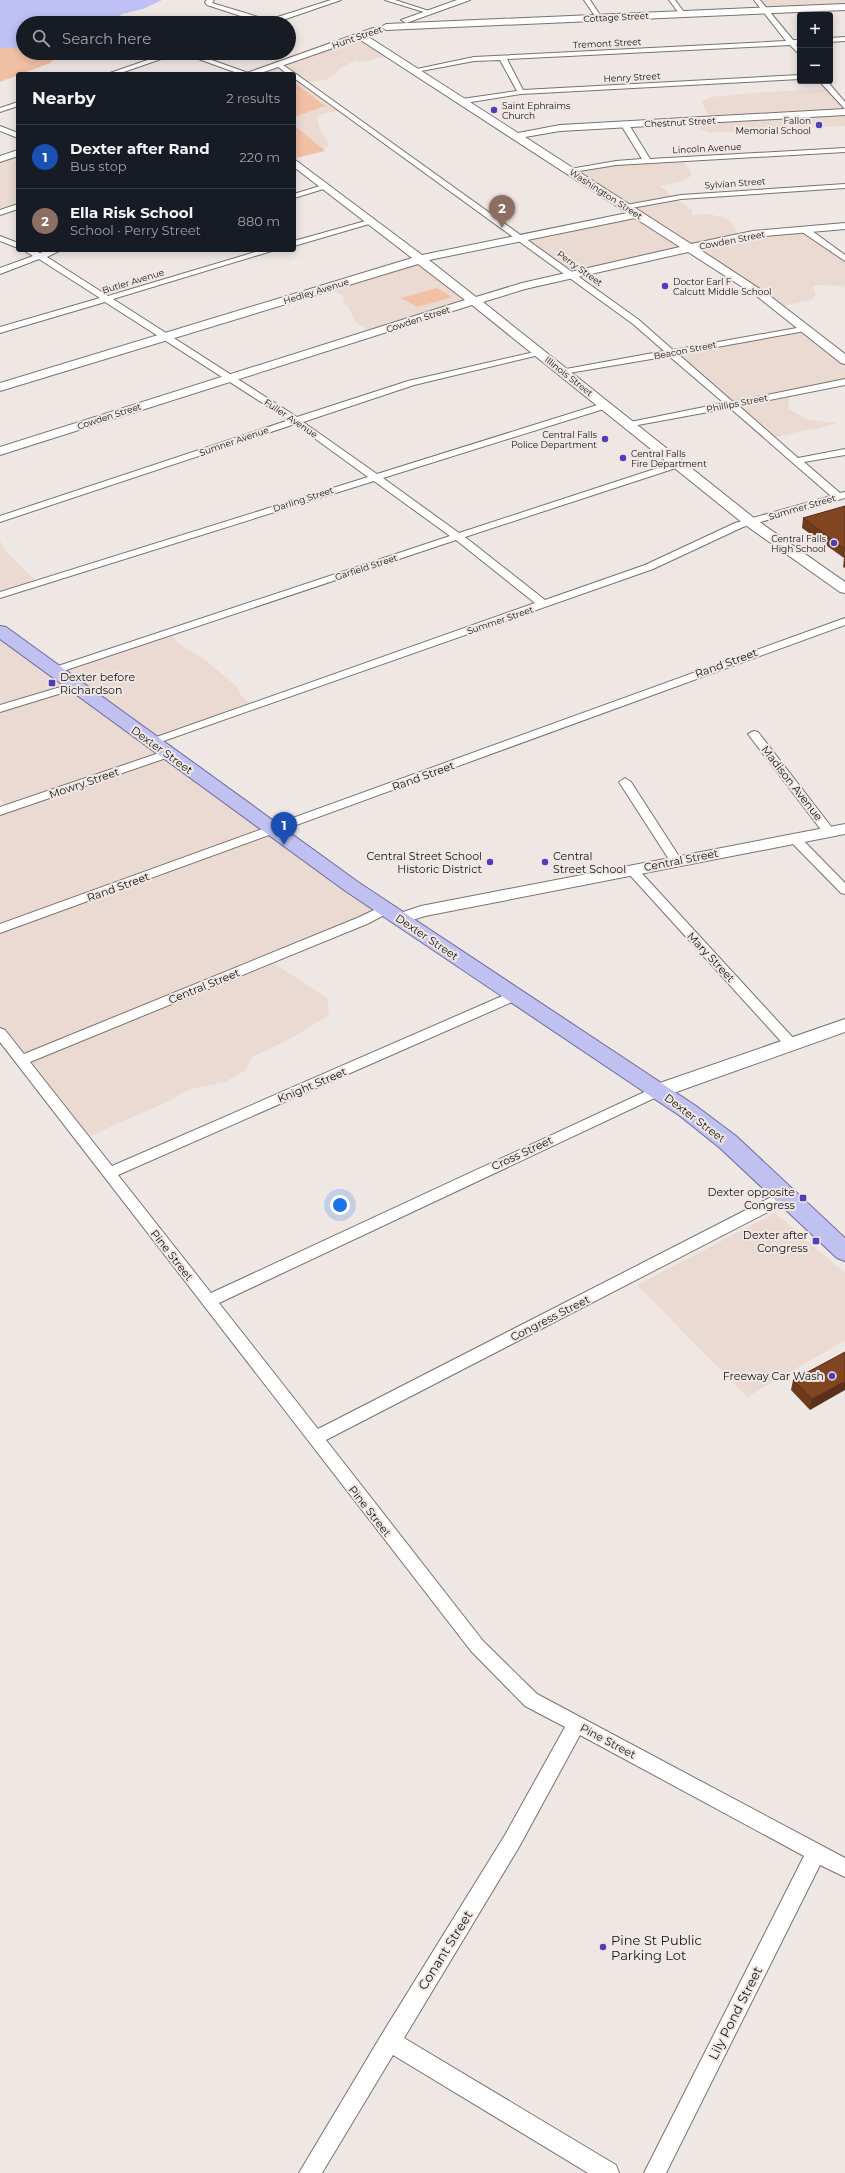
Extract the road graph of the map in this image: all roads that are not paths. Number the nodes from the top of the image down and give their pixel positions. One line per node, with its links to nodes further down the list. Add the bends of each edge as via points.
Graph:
1 (211, 0): 12 (street, via 209,4)
2 (338, 0): 13 (street)
3 (388, 0): 10 (street)
4 (466, 0): 10 (street, Hunt Street)
5 (587, 0): 14 (street)
6 (672, 0): 11 (street)
7 (757, 0): 9 (street)
8 (845, 7): 9 (street, Cottage Street)
9 (765, 11): 11 (street, Cottage Street); 19 (street)
10 (429, 12): 15 (street, Hunt Street)
11 (683, 15): 14 (street, Cottage Street)
12 (246, 16)
13 (289, 16)
14 (599, 18): 15 (street, Cottage Street)
15 (386, 27): 16 (street, Hunt Street)
16 (361, 36): 22 (street, Hunt Street); 28 (street, Washington Street)
17 (845, 39): 18 (street)
18 (833, 40)
19 (792, 42): 20 (street, Tremont Street); 21 (street); 23 (street, Tremont Street)
20 (797, 42)
21 (797, 48)
22 (296, 58)
23 (503, 58): 28 (street, Tremont Street, via 466,60); 36 (street)
24 (154, 60): 29 (street)
25 (206, 60): 30 (street)
26 (290, 60): 27 (street, Hunt Street)
27 (278, 64): 31 (street, Hunt Street); 32 (street, Perry Street)
28 (416, 70): 37 (street, Washington Street)
29 (117, 72)
30 (242, 72)
31 (254, 72)
32 (289, 72)
33 (296, 77): 63 (street, Perry Street)
34 (797, 77): 36 (street, Henry Street)
35 (826, 84): 39 (street)
36 (522, 92): 37 (street, Henry Street)
37 (465, 102): 45 (street, Washington Street)
38 (16, 105): 40 (street)
39 (845, 107)
40 (0, 110)
41 (845, 112): 42 (street, Chestnut Street)
42 (625, 124): 45 (street, Chestnut Street, via 556,129); 49 (street)
43 (0, 128): 44 (street)
44 (16, 135)
45 (516, 136): 51 (street, Washington Street)
46 (845, 150): 49 (street, Lincoln Avenue)
47 (16, 154): 48 (street)
48 (0, 159)
49 (648, 162): 51 (street, Lincoln Avenue, via 609,164)
50 (296, 165): 53 (street, Illinois Street)
51 (570, 171): 56 (street, Washington Street)
52 (845, 186): 56 (street, Sylvian Street, via 669,198)
53 (326, 187): 54 (street); 59 (street, Illinois Street)
54 (296, 195)
55 (16, 207): 57 (street)
56 (626, 207): 58 (street, Washington Street)
57 (0, 213)
58 (638, 214): 63 (street, Hedley Avenue); 66 (street, Washington Street)
59 (372, 222): 64 (street); 72 (street, Illinois Street)
60 (845, 226): 61 (street, Cowden Street)
61 (805, 230): 66 (street, Cowden Street, via 753,234); 71 (street)
62 (0, 238): 65 (street)
63 (521, 238): 72 (street, Hedley Avenue); 74 (street, Perry Street)
64 (296, 243)
65 (16, 245)
66 (688, 248): 74 (street, Cowden Street); 77 (street, Washington Street, via 767,299)
67 (31, 252): 70 (street, Fuller Avenue)
68 (51, 252): 70 (street)
69 (264, 252): 75 (street, Butler Avenue)
70 (40, 256): 73 (street); 75 (street, Fuller Avenue)
71 (845, 259)
72 (421, 260): 76 (street, Illinois Street); 79 (street, Hedley Avenue)
73 (0, 271)
74 (571, 274): 76 (street, Cowden Street); 81 (street, Perry Street)
75 (108, 298): 78 (street, Butler Avenue); 79 (street, Fuller Avenue)
76 (474, 301): 80 (street, Illinois Street); 84 (street, Cowden Street)
77 (805, 328): 81 (street, Beacon Street); 82 (street, Washington Street)
78 (0, 330)
79 (167, 337): 84 (street, Fuller Avenue); 86 (street, Hedley Avenue)
80 (540, 352): 83 (street, Illinois Street); 89 (street, Sumner Avenue, via 423,380)
81 (672, 352): 83 (street, Beacon Street); 87 (street, Perry Street)
82 (845, 360)
83 (566, 372): 88 (street, Illinois Street)
84 (229, 378): 89 (street, Fuller Avenue); 91 (street, Cowden Street)
85 (845, 382): 87 (street, Phillips Street)
86 (0, 387)
87 (733, 404): 90 (street, Phillips Street); 93 (street, Perry Street)
88 (607, 405): 90 (street, Illinois Street); 95 (street, Darling Street)
89 (295, 420): 95 (street, Fuller Avenue); 97 (street, Sumner Avenue)
90 (630, 425): 94 (street, Illinois Street)
91 (0, 451)
92 (845, 452): 93 (street)
93 (796, 461): 96 (street, Perry Street)
94 (679, 464): 98 (street, Illinois Street); 99 (street, Garfield Street)
95 (375, 476): 99 (street, Fuller Avenue); 101 (street, Darling Street)
96 (841, 496): 98 (street, Summer Street)
97 (0, 519)
98 (750, 522): 100 (street, Illinois Street); 102 (street, Summer Street, via 654,565)
99 (458, 537): 102 (street, Fuller Avenue); 105 (street, Garfield Street)
100 (845, 589)
101 (0, 595)
102 (544, 605): 109 (street, Summer Street)
103 (845, 621): 113 (street, Rand Street)
104 (0, 631): 105 (main road, Dexter Street)
105 (53, 671): 106 (main road, Dexter Street)
106 (74, 686): 107 (street); 109 (main road, Dexter Street)
107 (0, 709)
108 (754, 734): 112 (street, Madison Avenue)
109 (160, 748): 111 (street, Mowry Street); 113 (main road, Dexter Street)
110 (624, 782): 115 (street)
111 (0, 811)
112 (837, 830): 114 (street, Central Street)
113 (273, 831): 118 (main road, Dexter Street); 119 (street, Rand Street)
114 (794, 838): 115 (street, Central Street); 117 (street)
115 (676, 861): 116 (street, Central Street)
116 (632, 870): 118 (street, Central Street, via 422,911); 123 (street, Mary Street)
117 (845, 890)
118 (392, 914): 120 (main road, Dexter Street); 124 (street, Central Street, via 362,921)
119 (0, 929)
120 (514, 996): 125 (main road, Dexter Street); 126 (street, Knight Street)
121 (845, 1025): 123 (street, Cross Street)
122 (0, 1033): 124 (street, Pine Street)
123 (791, 1044): 125 (street, Cross Street)
124 (21, 1060): 126 (street, Pine Street)
125 (658, 1091): 127 (main road, Dexter Street, via 710,1128); 129 (street, Cross Street)
126 (109, 1173): 129 (street, Pine Street)
127 (786, 1196): 128 (main road, Dexter Street); 130 (street, Congress Street)
128 (845, 1252)
129 (208, 1301): 130 (street, Pine Street)
130 (314, 1439): 131 (street, Pine Street, via 477,1646 531,1700)
131 (576, 1724): 132 (street, Pine Street); 134 (street, Conant Street, via 512,1841)
132 (816, 1852): 133 (street, Pine Street); 137 (street, Lily Pond Street)
133 (845, 1868)
134 (388, 2041): 135 (street, Conant Street); 136 (street)
135 (310, 2173)
136 (608, 2173)
137 (655, 2173)

